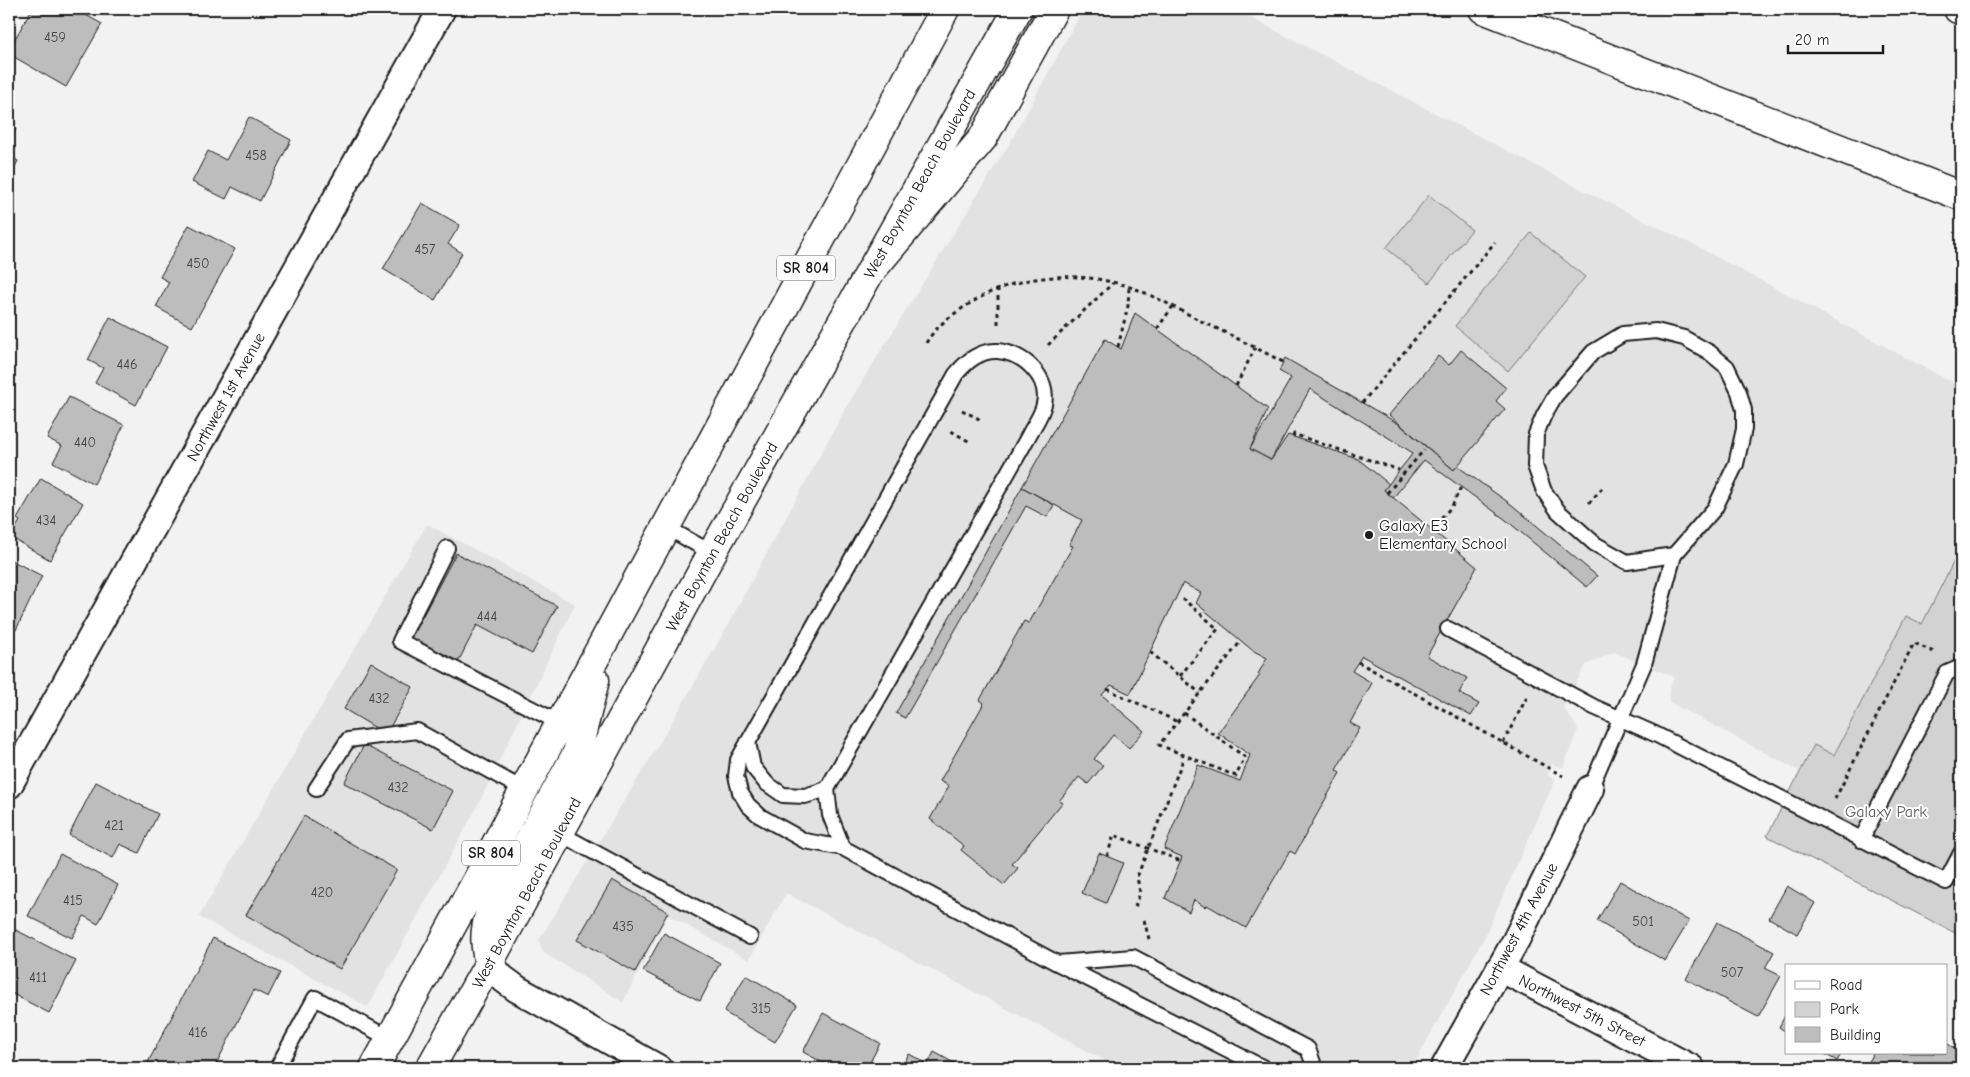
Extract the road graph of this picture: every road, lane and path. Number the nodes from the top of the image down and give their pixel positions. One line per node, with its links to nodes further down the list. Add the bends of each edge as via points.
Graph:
1 (442, 9): 58 (street, Northwest 1st Avenue)
2 (945, 9): 33 (main road, SR 804)
3 (1018, 9): 8 (main road, West Boynton Beach Boulevard / SR 804)
4 (1054, 9): 8 (main road, via 984,138)
5 (1483, 9): 6 (main road)
6 (1961, 196)
7 (1495, 242): 21 (path)
8 (871, 271): 36 (main road, West Boynton Beach Boulevard / SR 804)
9 (1113, 283): 10 (path, via 1053,276); 11 (path); 16 (path)
10 (998, 288): 13 (path); 15 (path, via 954,314 932,332)
11 (1128, 288): 12 (path); 17 (path, via 1128,306)
12 (1173, 306): 14 (path); 18 (path)
13 (998, 324)
14 (1157, 329)
15 (926, 343)
16 (1048, 345)
17 (1118, 347)
18 (1255, 348): 19 (path); 20 (path)
19 (1283, 362)
20 (1236, 386)
21 (1362, 403)
22 (959, 408): 23 (path)
23 (981, 420)
24 (947, 429): 26 (path)
25 (1293, 436): 28 (path)
26 (970, 442)
27 (1424, 450): 31 (path)
28 (1399, 470)
29 (1604, 486): 32 (path)
30 (1461, 487): 34 (path, via 1452,506)
31 (1387, 493)
32 (1589, 503)
33 (666, 527): 36 (lane); 40 (main road, SR 804)
34 (1432, 530)
35 (447, 548): 53 (lane, via 400,640)
36 (712, 553): 64 (main road, West Boynton Beach Boulevard / SR 804)
37 (1674, 555): 37 (lane, via 1715,508 1736,464 1744,429 1744,410 1727,367 1709,352 1684,338 1656,331 1623,334 1593,352 1555,396 1536,434 1535,466 1544,491 1558,511 1595,544 1627,562); 51 (lane, via 1644,664)
38 (1183, 599): 46 (path, via 1218,629)
39 (1448, 629): 47 (lane)
40 (606, 637): 53 (main road, SR 804); 73 (main road, via 576,753 490,912 485,929)
41 (1241, 641): 49 (path)
42 (1150, 652): 46 (path)
43 (1940, 655): 63 (path, via 1914,643)
44 (1358, 662): 55 (path)
45 (1961, 667): 65 (lane, via 1947,673)
46 (1180, 676): 49 (path)
47 (1538, 677): 51 (lane); 55 (path)
48 (1107, 689): 52 (path)
49 (1200, 693): 50 (path)
50 (1184, 713): 52 (path); 56 (path, via 1245,757 1236,776)
51 (1620, 718): 61 (lane); 65 (lane)
52 (1178, 722): 56 (path, via 1159,745)
53 (560, 723): 62 (main road, SR 804)
54 (748, 742): 60 (lane, via 753,767 766,784 783,795 805,796); 60 (lane, via 956,374 967,362 981,354 996,351 1026,361 1037,373 1043,387 1044,404 1039,417); 66 (lane, via 738,760 736,776 748,805 760,816 805,841)
55 (1503, 743): 57 (path)
56 (1184, 757): 67 (path)
57 (1564, 776)
58 (9, 785)
59 (316, 789): 62 (lane, via 348,740 417,731)
60 (827, 789): 66 (lane, via 830,815)
61 (1590, 789): 75 (street, Northwest 4th Avenue)
62 (524, 790): 76 (main road, SR 804)
63 (1835, 798)
64 (559, 833): 72 (lane); 73 (main road, West Boynton Beach Boulevard / SR 804)
65 (1861, 840): 68 (lane, via 1946,882)
66 (843, 848): 74 (lane)
67 (1148, 848): 69 (path, via 1114,835); 70 (path); 71 (path, via 1137,877 1140,893)
68 (1961, 853)
69 (1107, 856)
70 (1181, 861)
71 (1135, 907)
72 (750, 937)
73 (489, 963): 79 (main road, West Boynton Beach Boulevard / SR 804); 80 (street, via 517,989)
74 (1056, 963): 81 (lane); 82 (lane, via 1133,956 1308,1048)
75 (1500, 968): 83 (street, Northwest 4th Avenue); 84 (street, Northwest 5th Street)
76 (390, 1039): 77 (lane, via 315,998); 78 (main road, SR 804)
77 (278, 1068)
78 (374, 1068)
79 (430, 1068)
80 (657, 1068)
81 (1264, 1068)
82 (1315, 1068)
83 (1444, 1068)
84 (1691, 1068)

